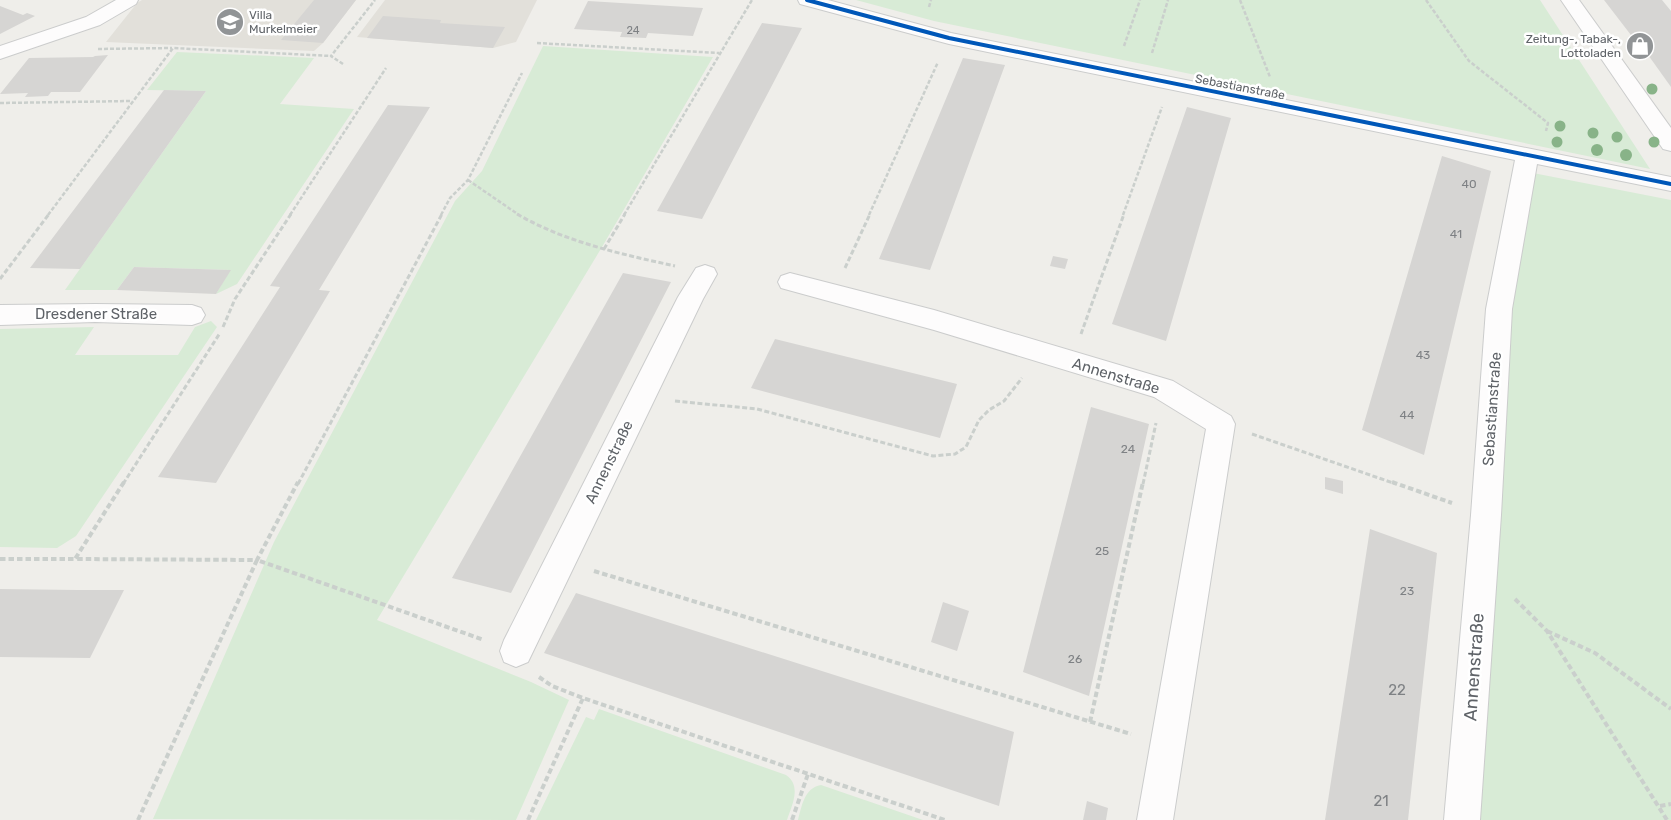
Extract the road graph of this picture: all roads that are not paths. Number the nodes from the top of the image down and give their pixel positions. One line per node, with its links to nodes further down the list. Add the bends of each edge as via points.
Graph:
1 (129, 0): 4 (street, via 93,20)
2 (807, 0): 6 (street, Sebastianstraße, via 949,38)
3 (1570, 0): 5 (street)
4 (0, 53)
5 (1671, 144)
6 (1532, 157): 7 (street, Sebastianstraße); 12 (street, Sebastianstraße, via 1499,309)
7 (1671, 184)
8 (705, 274): 13 (street, Annenstraße)
9 (790, 282): 14 (street, Annenstraße, via 934,320 1163,389 1222,424)
10 (0, 315): 11 (street, Dresdener Straße)
11 (192, 315)
12 (1486, 515): 15 (street, Annenstraße)
13 (516, 651)
14 (1155, 820)
15 (1462, 820)

